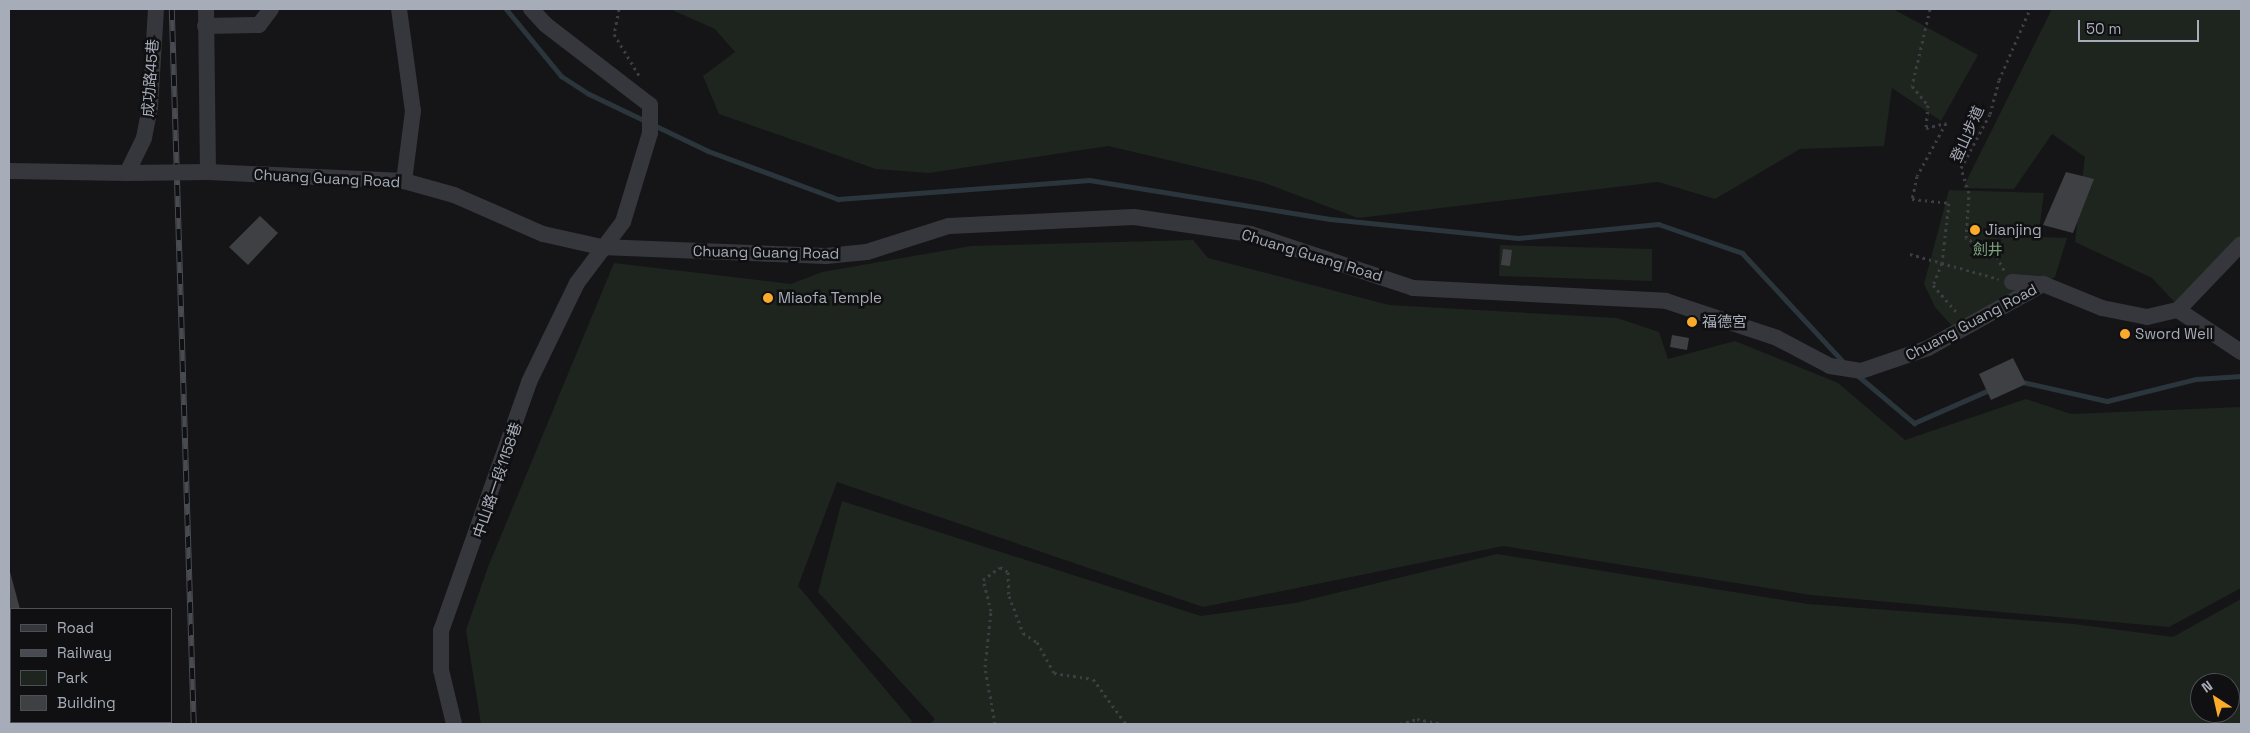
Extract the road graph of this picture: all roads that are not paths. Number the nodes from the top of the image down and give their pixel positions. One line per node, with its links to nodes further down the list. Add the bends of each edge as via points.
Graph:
1 (156, 9): 9 (street, 成功路45巷, via 150,107 144,138)
2 (206, 9): 6 (street)
3 (271, 9): 6 (street, via 259,25)
4 (399, 9): 10 (street, via 413,110)
5 (531, 9): 12 (street, 中山路一段1158巷, via 650,110 650,131 623,222)
6 (205, 26): 8 (street)
7 (9, 171): 9 (street)
8 (208, 172): 9 (street, Chuang Guang Road, bridge); 10 (street, Chuang Guang Road)
9 (126, 173)
10 (404, 181): 12 (street, Chuang Guang Road, via 454,196 543,234)
11 (2241, 244): 15 (street)
12 (601, 247): 14 (street, Chuang Guang Road, via 826,256 867,252 949,226 1134,217 1251,234 1413,288 1666,301 1777,338 1841,368 1861,371 1928,348); 17 (street, 中山路一段1158巷, via 577,283 530,382 441,631 441,670)
13 (2006, 279): 14 (street)
14 (2043, 284): 15 (street, Chuang Guang Road, via 2102,308 2147,317)
15 (2178, 310): 16 (street)
16 (2241, 352)
17 (454, 724)

